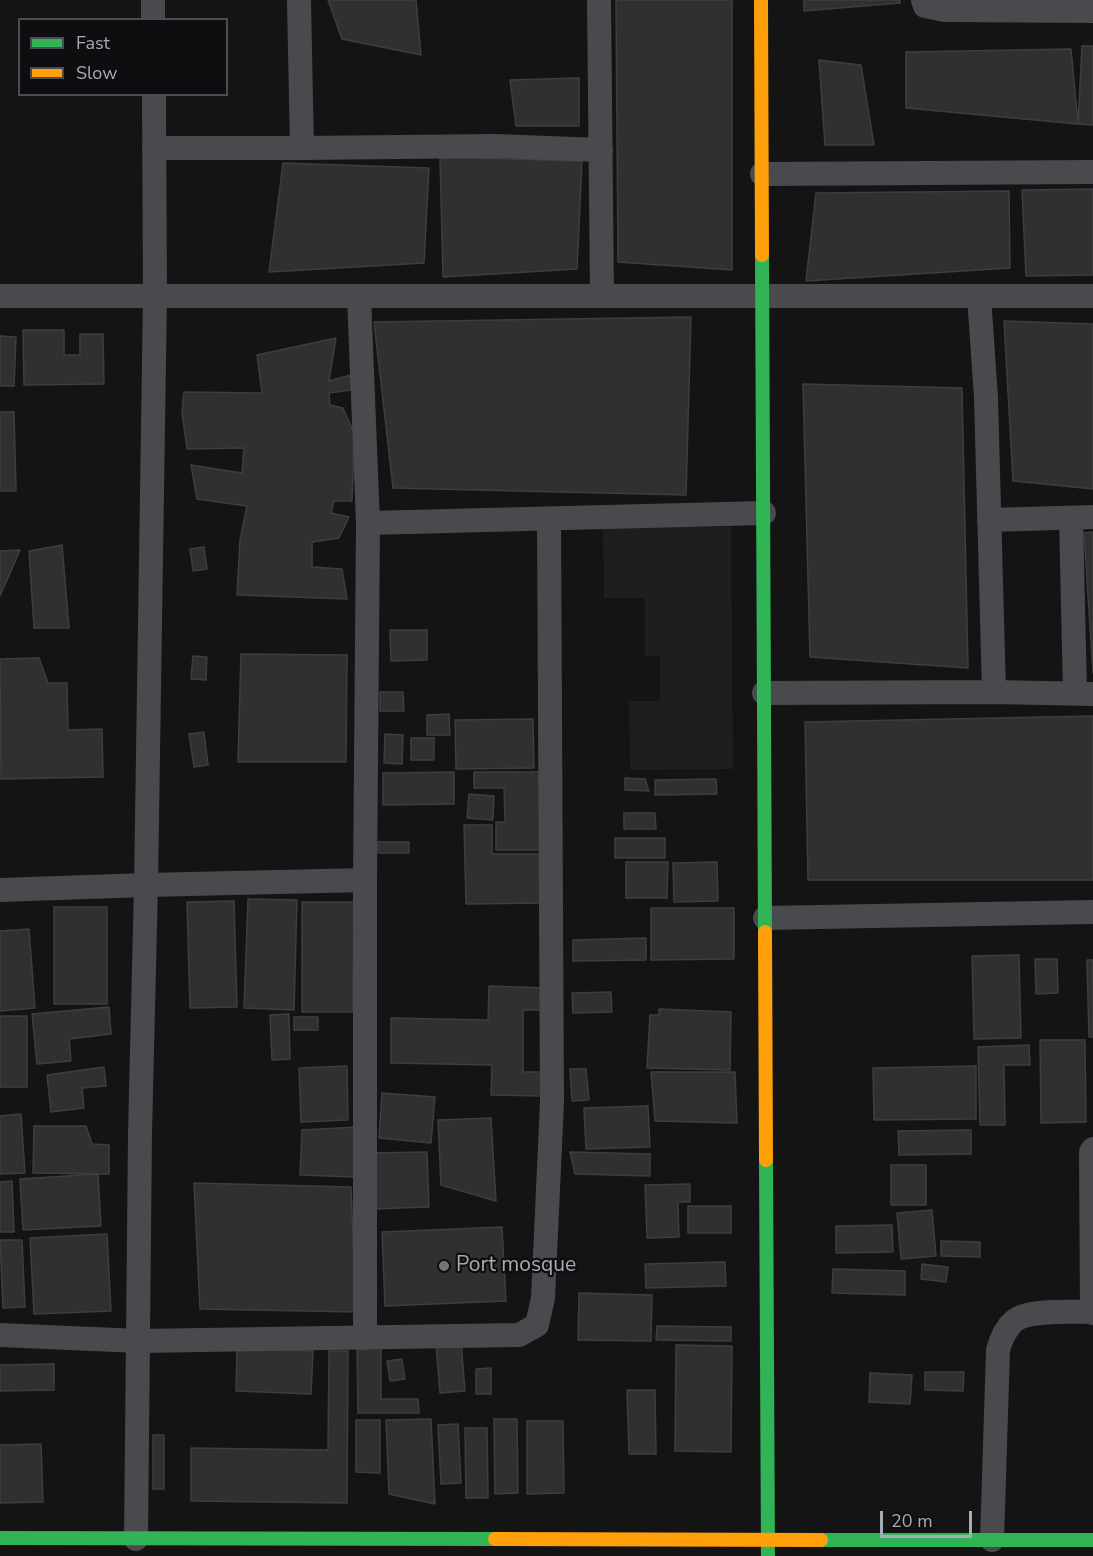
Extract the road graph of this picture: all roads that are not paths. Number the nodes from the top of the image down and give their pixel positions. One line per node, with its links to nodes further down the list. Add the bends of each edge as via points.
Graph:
1 (153, 0): 7 (street)
2 (299, 0): 10 (street)
3 (599, 0): 11 (street)
4 (761, 0): 13 (street)
5 (923, 0): 6 (street, via 925,6 945,10)
6 (1093, 10)
7 (153, 18)
8 (154, 96): 9 (street)
9 (154, 148): 10 (street); 17 (street)
10 (302, 148): 11 (street, via 495,146)
11 (601, 150): 14 (street)
12 (1093, 171): 13 (street)
13 (762, 174): 15 (street)
14 (602, 295): 15 (street); 18 (street)
15 (762, 295): 19 (street); 21 (street)
16 (0, 296): 17 (street)
17 (155, 296): 18 (street); 30 (street)
18 (359, 296): 25 (street)
19 (979, 296): 20 (street); 24 (street)
20 (1093, 296)
21 (764, 513): 23 (street); 27 (street)
22 (1082, 518): 24 (street); 28 (street)
23 (549, 519): 25 (street); 37 (street, via 552,1102 543,1298 537,1325 519,1335)
24 (989, 520): 26 (street)
25 (368, 523): 29 (street)
26 (994, 692): 27 (street); 28 (street)
27 (764, 693): 33 (street)
28 (1084, 694)
29 (365, 880): 30 (street); 37 (street)
30 (146, 885): 31 (street); 38 (street)
31 (0, 890)
32 (1093, 912): 33 (street)
33 (765, 918): 41 (street)
34 (1093, 1149): 35 (street)
35 (1092, 1312): 42 (street, via 1029,1314 1014,1321 1003,1334 998,1350)
36 (0, 1335): 38 (street)
37 (365, 1338): 38 (street)
38 (139, 1341): 40 (street)
39 (0, 1538): 40 (street)
40 (136, 1539): 44 (street)
41 (768, 1540): 42 (street); 45 (street); 46 (street)
42 (992, 1540): 43 (street)
43 (1093, 1540)
44 (181, 1547): 45 (street)
45 (270, 1547)
46 (768, 1556)

